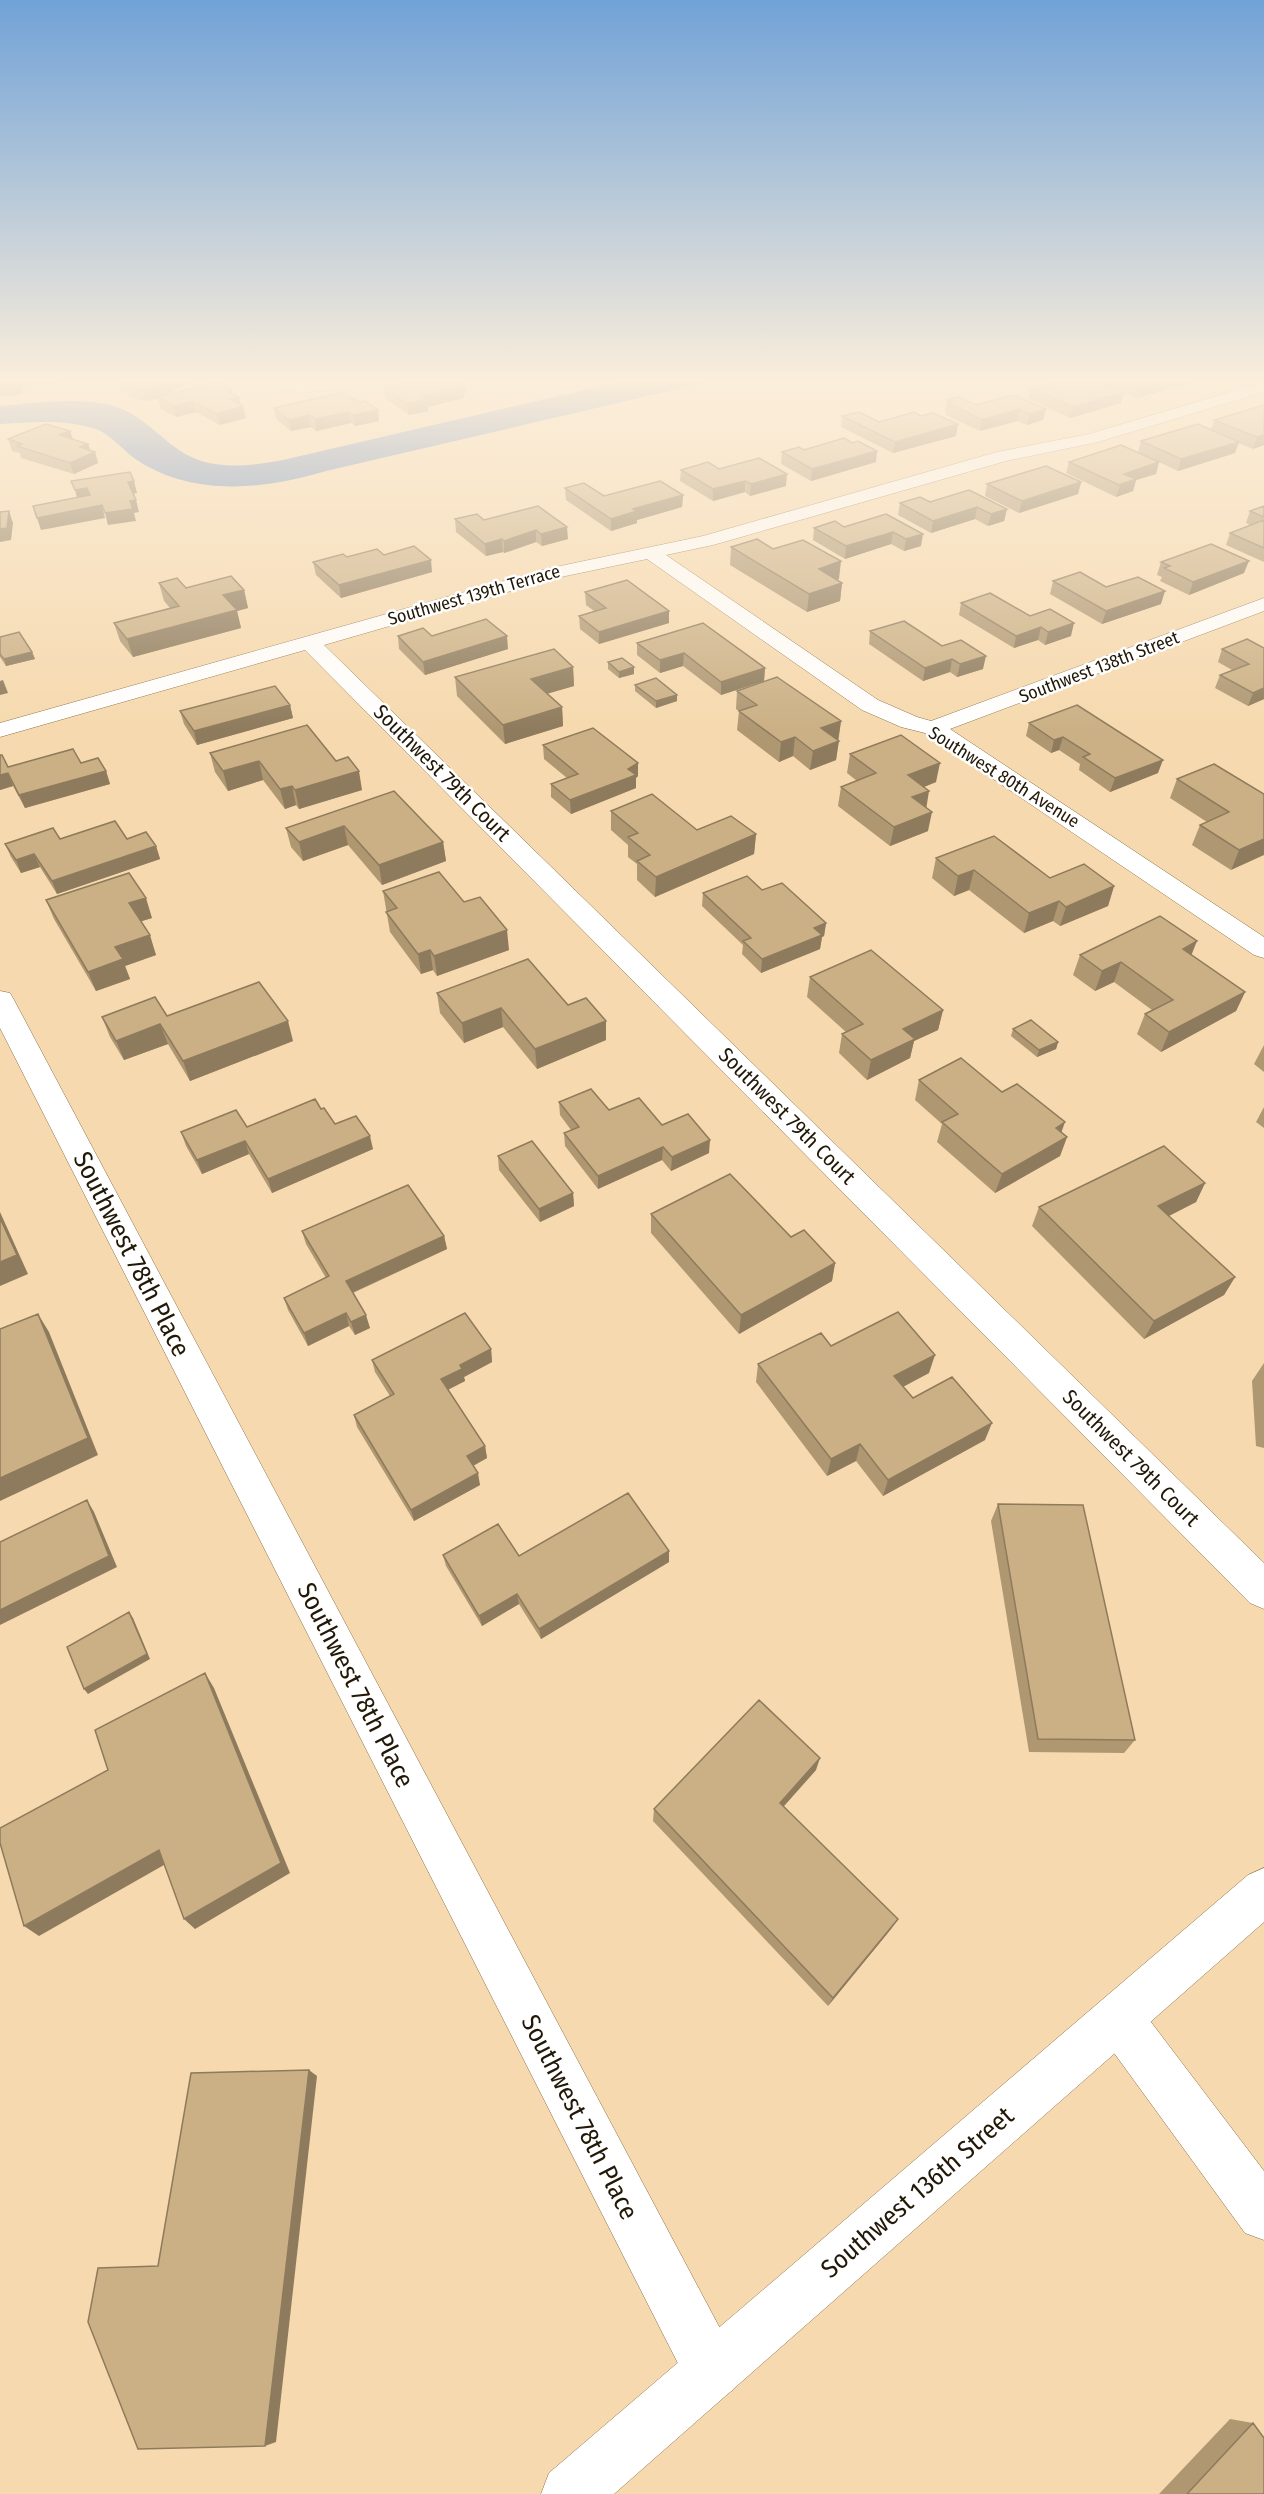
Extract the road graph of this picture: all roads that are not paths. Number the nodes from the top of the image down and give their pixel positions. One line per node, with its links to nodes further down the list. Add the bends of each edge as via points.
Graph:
1 (854, 498): 2 (street, Southwest 139th Terrace)
2 (651, 553): 6 (street, Southwest 139th Terrace, via 553,573); 7 (street, Southwest 80th Avenue, via 870,705)
3 (1264, 604): 4 (street, Southwest 138th Street)
4 (1243, 612): 5 (street); 7 (street, Southwest 138th Street)
5 (1264, 622)
6 (309, 642): 8 (street, Southwest 139th Terrace); 11 (street, Southwest 79th Court)
7 (933, 728): 9 (street, Southwest 80th Avenue)
8 (0, 730)
9 (1264, 949)
10 (0, 1000): 15 (street, Southwest 78th Place)
11 (1264, 1590)
12 (1264, 1891): 13 (street, Southwest 136th Street)
13 (1118, 2018): 14 (street); 15 (street, Southwest 136th Street)
14 (1264, 2214)
15 (712, 2370): 16 (street, Southwest 136th Street)
16 (570, 2494)

